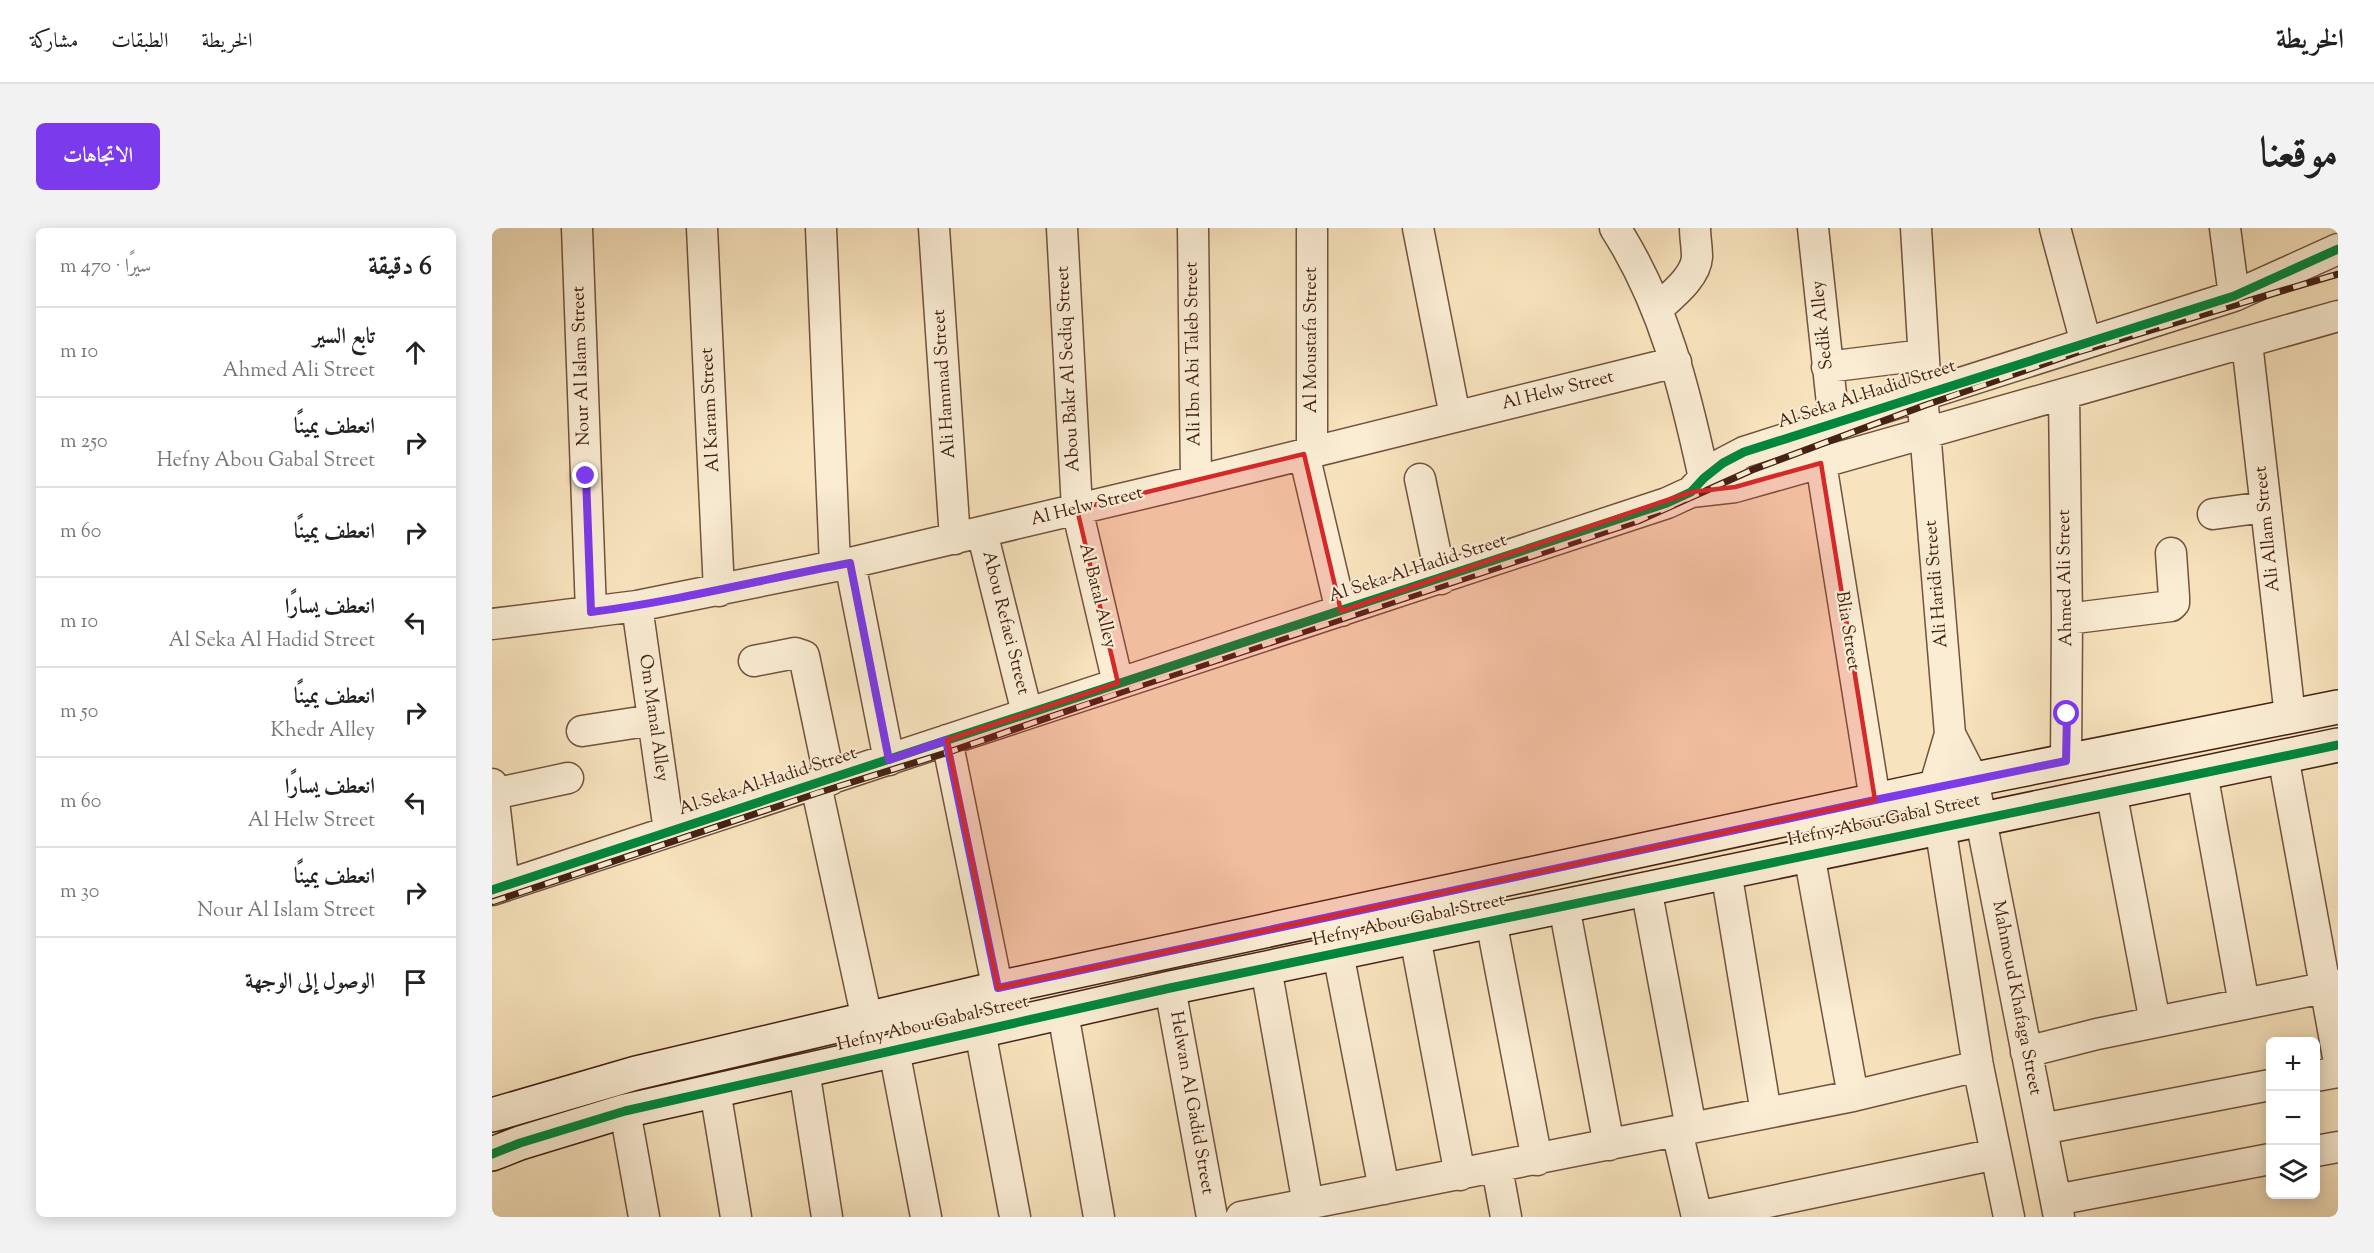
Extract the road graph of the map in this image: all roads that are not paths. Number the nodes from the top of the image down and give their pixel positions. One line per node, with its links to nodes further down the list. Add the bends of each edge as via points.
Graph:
1 (577, 228): 44 (street, Nour Al Islam Street)
2 (702, 228): 41 (street, Al Karam Street)
3 (821, 228): 39 (street)
4 (934, 228): 37 (street, Ali Hammad Street)
5 (1062, 228): 35 (street, Abou Bakr Al Sediq Street)
6 (1192, 228): 32 (street, Ali Ibn Abi Taleb Street)
7 (1312, 228): 29 (street, Al Moustafa Street)
8 (1418, 228): 26 (street)
9 (1615, 228): 17 (street, via 1632,254)
10 (1695, 228): 17 (street, via 1697,259 1693,270)
11 (1813, 228): 23 (street, Sedik Alley)
12 (1916, 228): 21 (street, Ali Haridi Street)
13 (2055, 228): 19 (street)
14 (2225, 228): 16 (street)
15 (2338, 249): 16 (street, Al Seka Al Hadid Street)
16 (2234, 296): 19 (street, Al Seka Al Hadid Street)
17 (1657, 309): 22 (street)
18 (2338, 316): 20 (street, Al Seka Al Hadid Street)
19 (2086, 343): 24 (street, Al Seka Al Hadid Street)
20 (2247, 343): 25 (street, Al Seka Al Hadid Street); 34 (street, Ali Allam Street)
21 (1923, 355): 23 (street); 24 (street, Ali Haridi Street)
22 (1676, 362): 26 (street, Al Helw Street); 33 (street, via 1688,404)
23 (1827, 367): 27 (street, Sedik Alley)
24 (1926, 393): 27 (street, Al Seka Al Hadid Street); 28 (street, Ali Haridi Street)
25 (2064, 395): 28 (street, Al Seka Al Hadid Street); 45 (street, Ahmed Ali Street)
26 (1455, 416): 29 (street, Al Helw Street)
27 (1834, 422): 33 (street, Al Seka Al Hadid Street, via 1744,452 1723,463)
28 (1925, 434): 30 (street, Al Seka Al Hadid Street); 54 (street, Ali Haridi Street)
29 (1308, 452): 32 (street, Al Helw Street); 43 (street, Al Moustafa Street)
30 (1821, 463): 33 (street, Al Seka Al Hadid Street, via 1735,487); 67 (street, Blia Street)
31 (1420, 479): 40 (street)
32 (1196, 481): 35 (street, Al Helw Street)
33 (1697, 485): 40 (street, Al Seka Al Hadid Street, via 1667,503)
34 (2265, 507): 36 (street); 51 (street, Ali Allam Street)
35 (1077, 509): 37 (street, Al Helw Street); 48 (street, Al Batal Alley)
36 (2212, 514)
37 (969, 536): 39 (street, Al Helw Street); 50 (street, Abou Refaei Street, via 995,633)
38 (2171, 553): 45 (street, via 2171,606)
39 (842, 564): 41 (street, Al Helw Street); 58 (street)
40 (1441, 579): 43 (street, Al Seka Al Hadid Street)
41 (719, 591): 42 (street, Al Helw Street)
42 (637, 606): 44 (street, Al Helw Street); 52 (street, Om Manal Alley)
43 (1341, 611): 48 (street, Al Seka Al Hadid Street)
44 (591, 612): 46 (street, Al Helw Street)
45 (2067, 619): 59 (street, Ahmed Ali Street)
46 (492, 624)
47 (754, 661): 63 (street, via 795,653 804,656)
48 (1118, 683): 50 (street, Al Seka Al Hadid Street)
49 (2338, 707): 51 (street, Hefny Abou Gabal Street)
50 (1027, 713): 55 (street, Al Seka Al Hadid Street)
51 (2290, 716): 59 (street, Hefny Abou Gabal Street)
52 (653, 720): 53 (street); 70 (street, Om Manal Alley)
53 (582, 731)
54 (1950, 734): 62 (street, Ali Haridi Street); 64 (street, Ali Haridi Street)
55 (946, 740): 58 (street, Al Seka Al Hadid Street); 82 (street)
56 (2338, 745): 57 (street, Hefny Abou Gabal Street)
57 (2283, 756): 60 (street, Hefny Abou Gabal Street); 81 (street)
58 (889, 760): 63 (street, Al Seka Al Hadid Street)
59 (2066, 761): 62 (street, Hefny Abou Gabal Street)
60 (2202, 773): 66 (street, Hefny Abou Gabal Street); 84 (street)
61 (567, 778): 65 (street)
62 (1973, 779): 64 (street, Hefny Abou Gabal Street); 68 (street, Mahmoud Khafaga Street)
63 (823, 782): 70 (street, Al Seka Al Hadid Street); 86 (street)
64 (1934, 788): 67 (street, Hefny Abou Gabal Street); 69 (street)
65 (493, 789): 74 (street)
66 (2111, 791): 68 (street, Hefny Abou Gabal Street); 87 (street)
67 (1875, 800): 73 (street, Hefny Abou Gabal Street)
68 (1981, 818): 69 (street, Hefny Abou Gabal Street); 90 (street, Mahmoud Khafaga Street)
69 (1939, 828): 71 (street, Hefny Abou Gabal Street); 92 (street)
70 (669, 831): 74 (street, Al Seka Al Hadid Street)
71 (1809, 854): 72 (street, Hefny Abou Gabal Street); 98 (street)
72 (1726, 871): 75 (street, Hefny Abou Gabal Street); 100 (street)
73 (1484, 884): 77 (street); 82 (street, Hefny Abou Gabal Street)
74 (498, 888)
75 (1647, 888): 76 (street, Hefny Abou Gabal Street); 102 (street)
76 (1564, 906): 77 (street, Hefny Abou Gabal Street); 104 (street)
77 (1491, 921): 78 (street, Hefny Abou Gabal Street); 109 (street)
78 (1415, 936): 79 (street, Hefny Abou Gabal Street); 112 (street)
79 (1338, 953): 80 (street, Hefny Abou Gabal Street); 113 (street)
80 (1266, 968): 83 (street, Hefny Abou Gabal Street); 114 (street)
81 (2332, 986): 84 (street); 91 (street)
82 (998, 988): 86 (street, Hefny Abou Gabal Street); 88 (street)
83 (1170, 988): 85 (street, Hefny Abou Gabal Street); 122 (street, Helwan Al Gadid Street)
84 (2244, 1004): 87 (street)
85 (1063, 1012): 88 (street, Hefny Abou Gabal Street); 121 (street)
86 (867, 1019): 101 (street, Hefny Abou Gabal Street, via 625,1076)
87 (2155, 1022): 90 (street)
88 (992, 1028): 89 (street, Hefny Abou Gabal Street); 120 (street)
89 (894, 1050): 93 (street, Hefny Abou Gabal Street); 119 (street)
90 (2026, 1052): 103 (street, Mahmoud Khafaga Street)
91 (2338, 1057)
92 (1978, 1066): 98 (street); 108 (street)
93 (804, 1070): 97 (street, Hefny Abou Gabal Street); 118 (street)
94 (2338, 1072): 95 (street)
95 (2320, 1075)
96 (2266, 1086): 103 (street)
97 (715, 1090): 99 (street, Hefny Abou Gabal Street); 117 (street)
98 (1853, 1096): 100 (street)
99 (625, 1111): 107 (street, Hefny Abou Gabal Street); 116 (street)
100 (1766, 1113): 102 (street)
101 (492, 1115)
102 (1684, 1129): 104 (street); 125 (street)
103 (2042, 1129): 115 (street, Mahmoud Khafaga Street)
104 (1609, 1145): 109 (street)
105 (2338, 1147): 106 (street)
106 (2320, 1150)
107 (492, 1154)
108 (1996, 1154): 125 (street); 126 (street)
109 (1537, 1160): 111 (street)
110 (2266, 1161): 115 (street)
111 (1497, 1168): 112 (street); 124 (street)
112 (1460, 1175): 113 (street)
113 (1384, 1190): 114 (street)
114 (1308, 1204): 123 (street)
115 (2057, 1208)
116 (644, 1217)
117 (736, 1217)
118 (827, 1217)
119 (926, 1217)
120 (1015, 1217)
121 (1098, 1217)
122 (1212, 1217)
123 (1242, 1217)
124 (1506, 1217)
125 (1697, 1217)
126 (2008, 1217)

